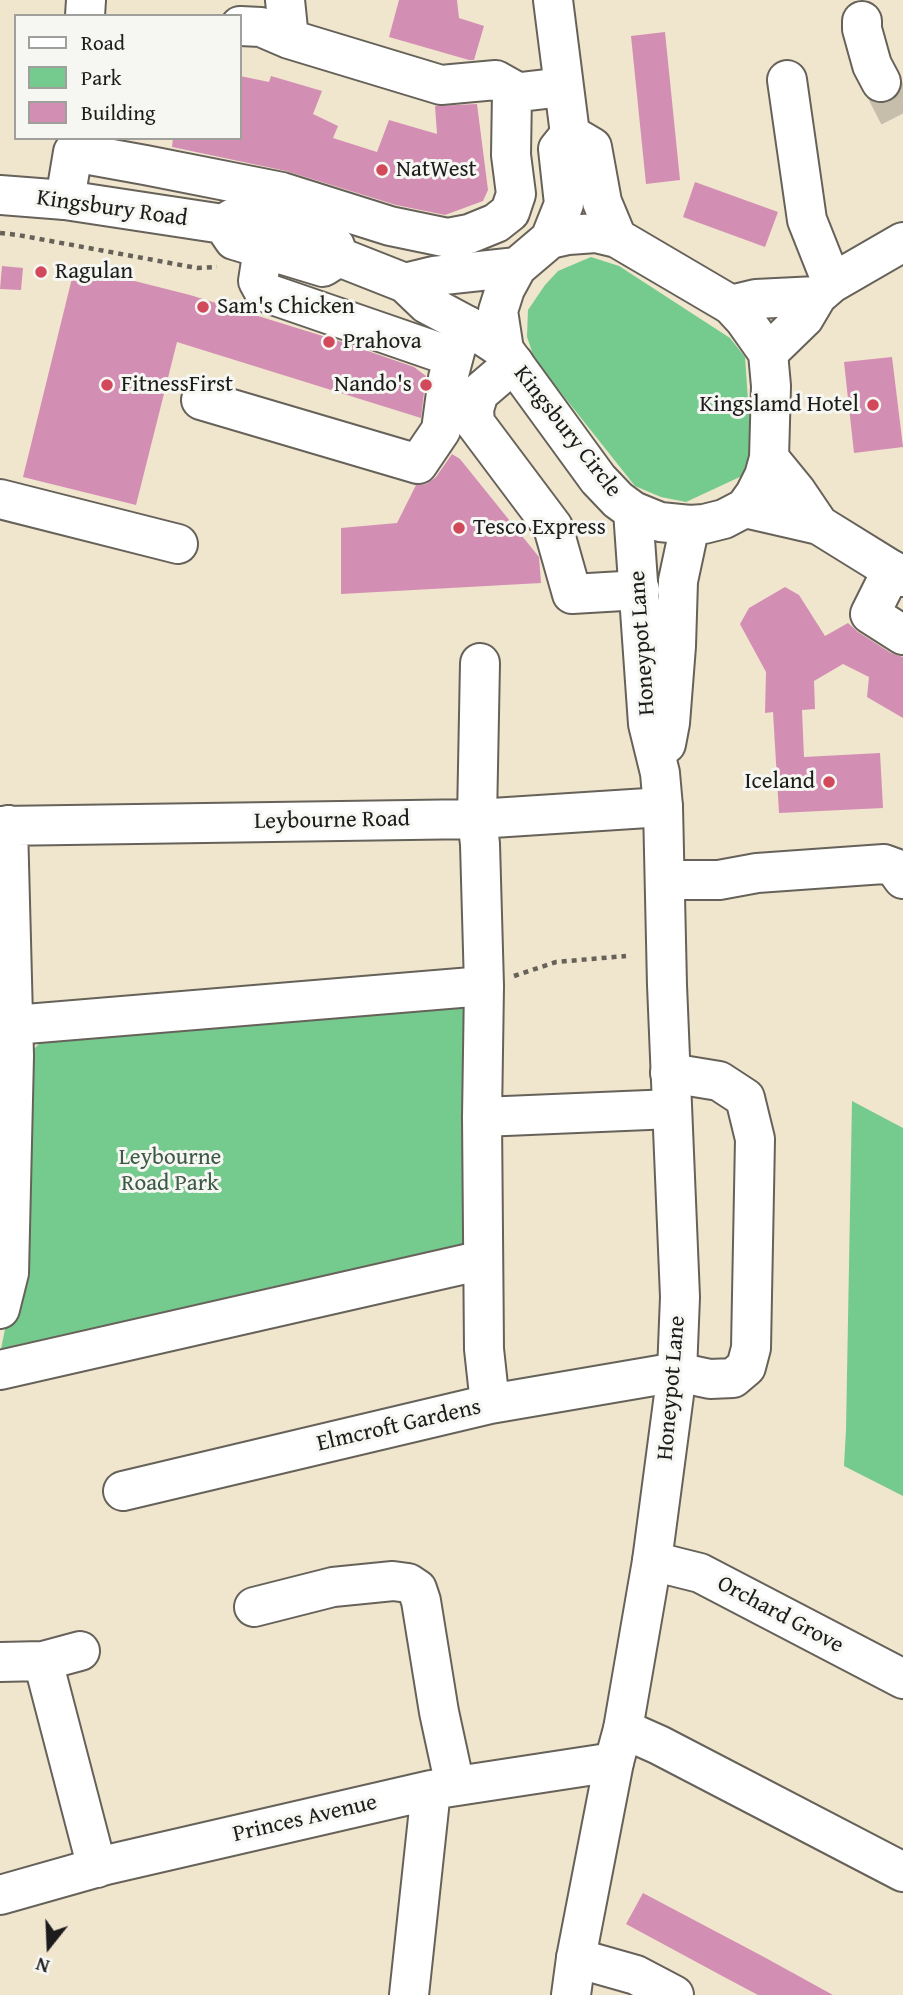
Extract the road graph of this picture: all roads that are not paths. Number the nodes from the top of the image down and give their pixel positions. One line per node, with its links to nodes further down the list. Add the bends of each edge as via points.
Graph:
1 (285, 0): 5 (main road)
2 (553, 0): 8 (main road)
3 (862, 21): 7 (main road, via 872,65)
4 (242, 26): 5 (main road, via 261,27)
5 (289, 39): 9 (main road, via 442,85 496,80)
6 (787, 80): 21 (main road, via 807,220)
7 (881, 82)
8 (563, 88): 9 (main road); 10 (main road)
9 (512, 93): 12 (main road, via 516,194 510,212 496,223 448,239 282,192 73,152)
10 (570, 134): 14 (main road, via 592,148 602,202); 15 (main road, via 558,149 564,204)
11 (0, 195): 12 (main road, Kingsbury Road)
12 (65, 200): 13 (main road, Kingsbury Road)
13 (223, 224): 17 (main road, Kingsbury Road, via 234,240); 18 (main road, Kingsbury Road, via 245,216 317,236 332,242)
14 (617, 238): 15 (main road, via 596,233); 22 (main road)
15 (550, 239): 19 (main road, Kingsbury Circle)
16 (902, 246): 21 (main road)
17 (263, 249): 18 (main road, Kingsbury Road, via 323,267); 23 (main road, via 258,281 264,292 444,354)
18 (339, 257): 20 (main road, Kingsbury Road)
19 (517, 267): 20 (main road); 25 (main road, Kingsbury Circle, via 498,311)
20 (405, 283): 23 (main road, Kingsbury Road)
21 (825, 289): 22 (main road); 24 (main road, via 804,318)
22 (731, 305): 24 (main road)
23 (462, 337): 25 (main road, Kingsbury Road); 26 (main road, via 448,378 441,430 418,464)
24 (768, 353): 27 (main road)
25 (509, 357): 30 (main road, Kingsbury Circle, via 598,479); 35 (main road, via 479,393 475,423 553,527 572,594)
26 (201, 400)
27 (769, 457): 29 (main road, via 764,476); 32 (main road)
28 (0, 499): 33 (main road)
29 (745, 508): 31 (main road, Kingsbury Circle, via 724,519); 32 (main road)
30 (633, 511): 31 (main road, Kingsbury Circle, via 660,522); 35 (main road, Honeypot Lane)
31 (690, 525): 38 (main road, Honeypot Lane, via 678,581)
32 (819, 525): 34 (main road)
33 (178, 544)
34 (898, 574): 36 (main road, via 870,614)
35 (640, 590): 38 (main road, Honeypot Lane, via 648,723)
36 (903, 635)
37 (480, 663): 39 (main road)
38 (662, 790): 39 (main road, Leybourne Road); 42 (main road, Honeypot Lane)
39 (477, 819): 40 (main road, Leybourne Road); 43 (main road)
40 (4, 826): 44 (main road)
41 (903, 879): 42 (main road, via 895,868 884,864 719,880)
42 (665, 880): 45 (main road, Honeypot Lane)
43 (484, 986): 44 (main road); 46 (main road)
44 (14, 1025): 48 (main road)
45 (671, 1091): 46 (main road); 51 (main road, Honeypot Lane, via 680,1253); 51 (main road, via 719,1081 745,1098 755,1139 751,1348 746,1367 733,1378)
46 (482, 1117): 47 (main road)
47 (484, 1260): 50 (main road); 52 (main road, via 484,1349)
48 (4, 1273): 49 (main road)
49 (0, 1309)
50 (0, 1370)
51 (677, 1372): 52 (main road, Elmcroft Gardens); 54 (main road, Honeypot Lane)
52 (490, 1404): 53 (main road, Elmcroft Gardens)
53 (123, 1491)
54 (652, 1561): 59 (main road, Orchard Grove, via 700,1573); 60 (main road, Honeypot Lane)
55 (254, 1607): 61 (main road, via 332,1587 393,1581 417,1589 439,1712)
56 (80, 1651): 57 (main road)
57 (43, 1661): 58 (main road); 62 (main road)
58 (0, 1662)
59 (903, 1679)
60 (618, 1745): 61 (main road, Princes Avenue); 63 (main road, via 659,1745); 65 (main road, Honeypot Lane)
61 (443, 1788): 62 (main road, Princes Avenue); 66 (main road)
62 (97, 1868): 64 (main road, Princes Avenue)
63 (903, 1872)
64 (0, 1895)
65 (573, 1977): 67 (main road, via 636,1975)
66 (408, 1995)
67 (674, 1995)

